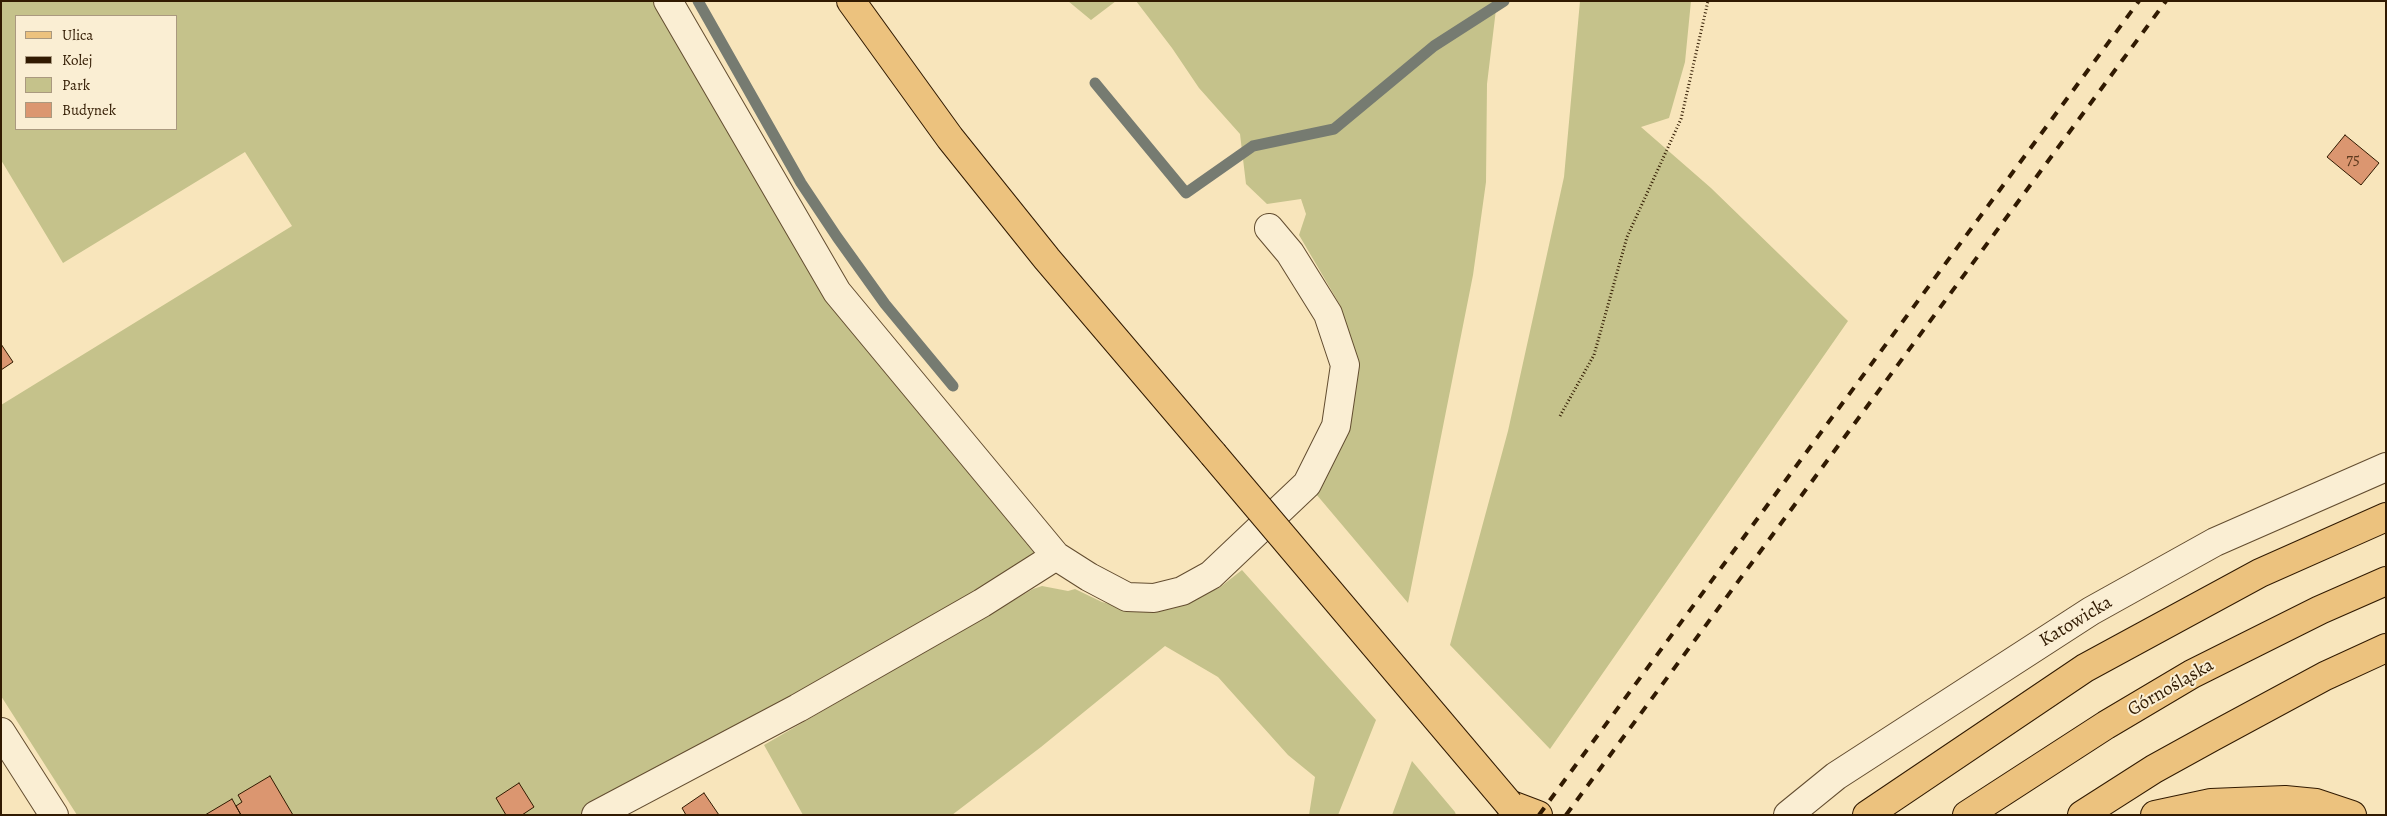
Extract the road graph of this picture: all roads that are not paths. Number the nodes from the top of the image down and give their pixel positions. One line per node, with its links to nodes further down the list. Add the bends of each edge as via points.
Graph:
1 (668, 1): 6 (street, via 837,292)
2 (851, 1): 10 (main road, bridge, via 1047,259)
3 (1270, 228): 6 (street, via 1290,253 1328,314 1345,365 1336,426 1308,484 1211,575 1182,591 1154,598 1127,597)
4 (2386, 467): 14 (street, Katowicka, via 2216,542 2091,611 1836,776)
5 (2386, 517): 15 (main road, via 2252,577 2085,668)
6 (1056, 556): 12 (street, via 982,603 798,708)
7 (2386, 581): 16 (main road, Górnośląska, via 2192,674)
8 (2386, 648): 17 (main road, via 2325,676 2212,737)
9 (1, 732): 11 (street)
10 (1513, 811): 13 (main road)
11 (54, 815)
12 (596, 815)
13 (1538, 815)
14 (1788, 815)
15 (1867, 815)
16 (1967, 815)
17 (2082, 815)
18 (2155, 815): 19 (main road, via 2211,803 2250,800 2316,803)
19 (2352, 815)

